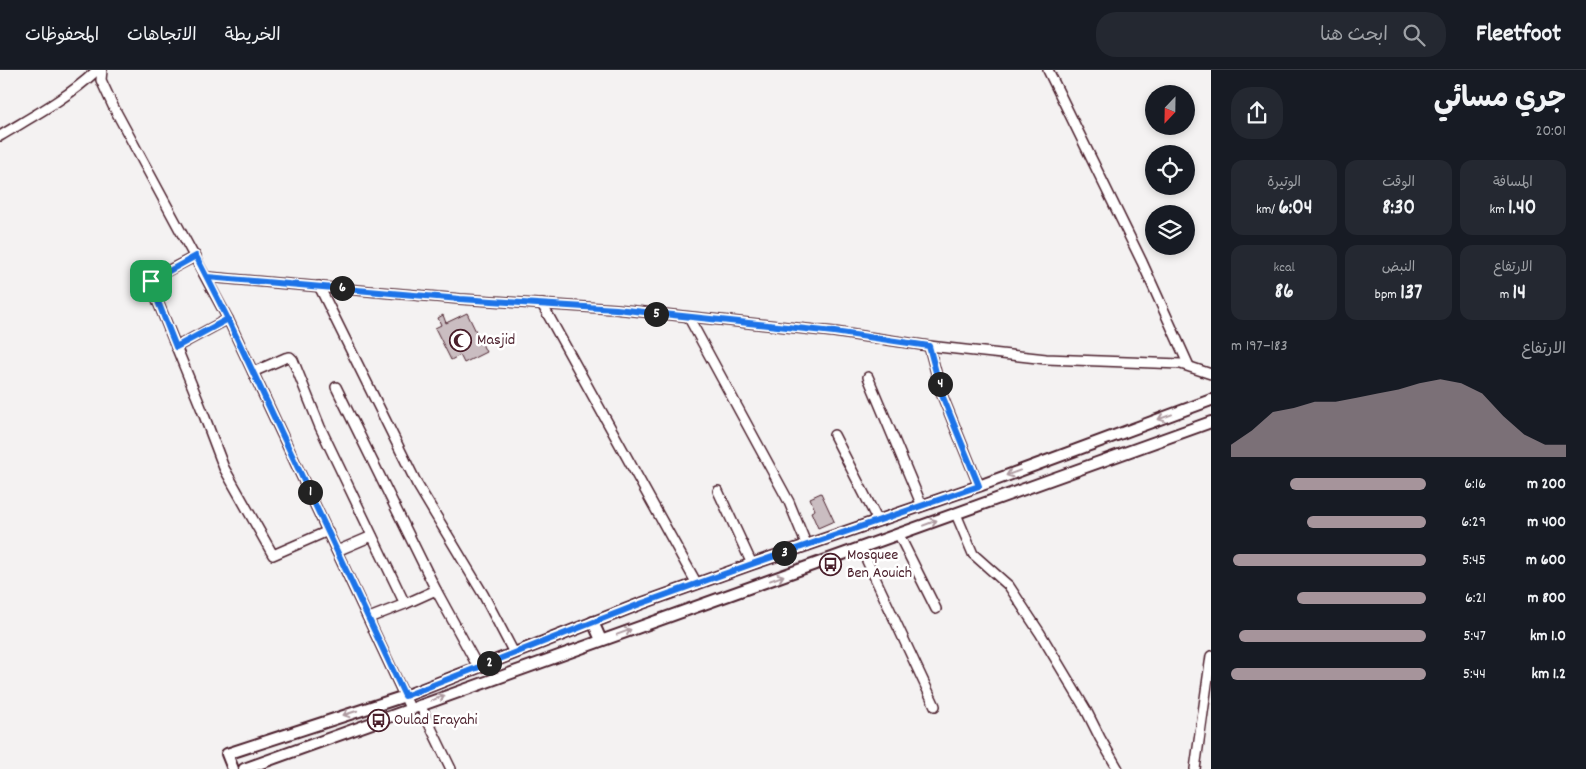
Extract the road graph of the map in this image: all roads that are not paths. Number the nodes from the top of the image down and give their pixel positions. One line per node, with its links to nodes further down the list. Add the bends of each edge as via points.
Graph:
1 (1048, 70): 12 (street)
2 (97, 72): 3 (street, via 44,111); 4 (street)
3 (0, 136)
4 (196, 256): 5 (street); 11 (street, via 151,281)
5 (207, 277): 6 (street); 9 (street)
6 (319, 286): 7 (street); 39 (street, via 417,484)
7 (542, 304): 8 (street); 32 (street)
8 (689, 318): 10 (street, via 834,332); 28 (street, via 789,502)
9 (228, 319): 11 (street); 13 (street)
10 (929, 346): 12 (street, via 1046,359); 20 (street, via 942,395)
11 (176, 347): 25 (street, via 224,468 271,554 276,555)
12 (1189, 366): 14 (street)
13 (253, 372): 25 (street); 27 (street, via 285,358 293,360 320,427)
14 (1211, 374)
15 (868, 377): 22 (street)
16 (336, 388): 33 (street)
17 (1211, 400): 20 (street, one-way to 20)
18 (1211, 422): 23 (street)
19 (834, 435): 24 (street)
20 (979, 486): 22 (street)
21 (718, 491): 31 (street)
22 (922, 506): 24 (street)
23 (956, 514): 26 (street, one-way to 23); 48 (street, via 973,554 1009,586 1086,710)
24 (878, 521): 28 (street)
25 (328, 531): 30 (street)
26 (899, 535): 29 (street); 35 (street)
27 (372, 536): 30 (street); 34 (street)
28 (808, 546): 31 (street)
29 (861, 548): 38 (street, one-way to 29); 43 (street)
30 (337, 551): 36 (street)
31 (752, 564): 32 (street)
32 (697, 584): 37 (street)
33 (436, 590): 34 (street); 41 (street)
34 (405, 604): 36 (street)
35 (936, 609)
36 (368, 618): 42 (street)
37 (594, 622): 38 (street); 39 (street)
38 (601, 640): 44 (street, one-way to 38)
39 (514, 653): 41 (street)
40 (1211, 656): 49 (street)
41 (478, 667): 42 (street)
42 (405, 696): 44 (street); 45 (street, one-way to 45, via 227,754)
43 (936, 706)
44 (415, 707): 46 (street); 47 (street)
45 (233, 769)
46 (244, 769)
47 (451, 769)
48 (1118, 769)
49 (1194, 769)

